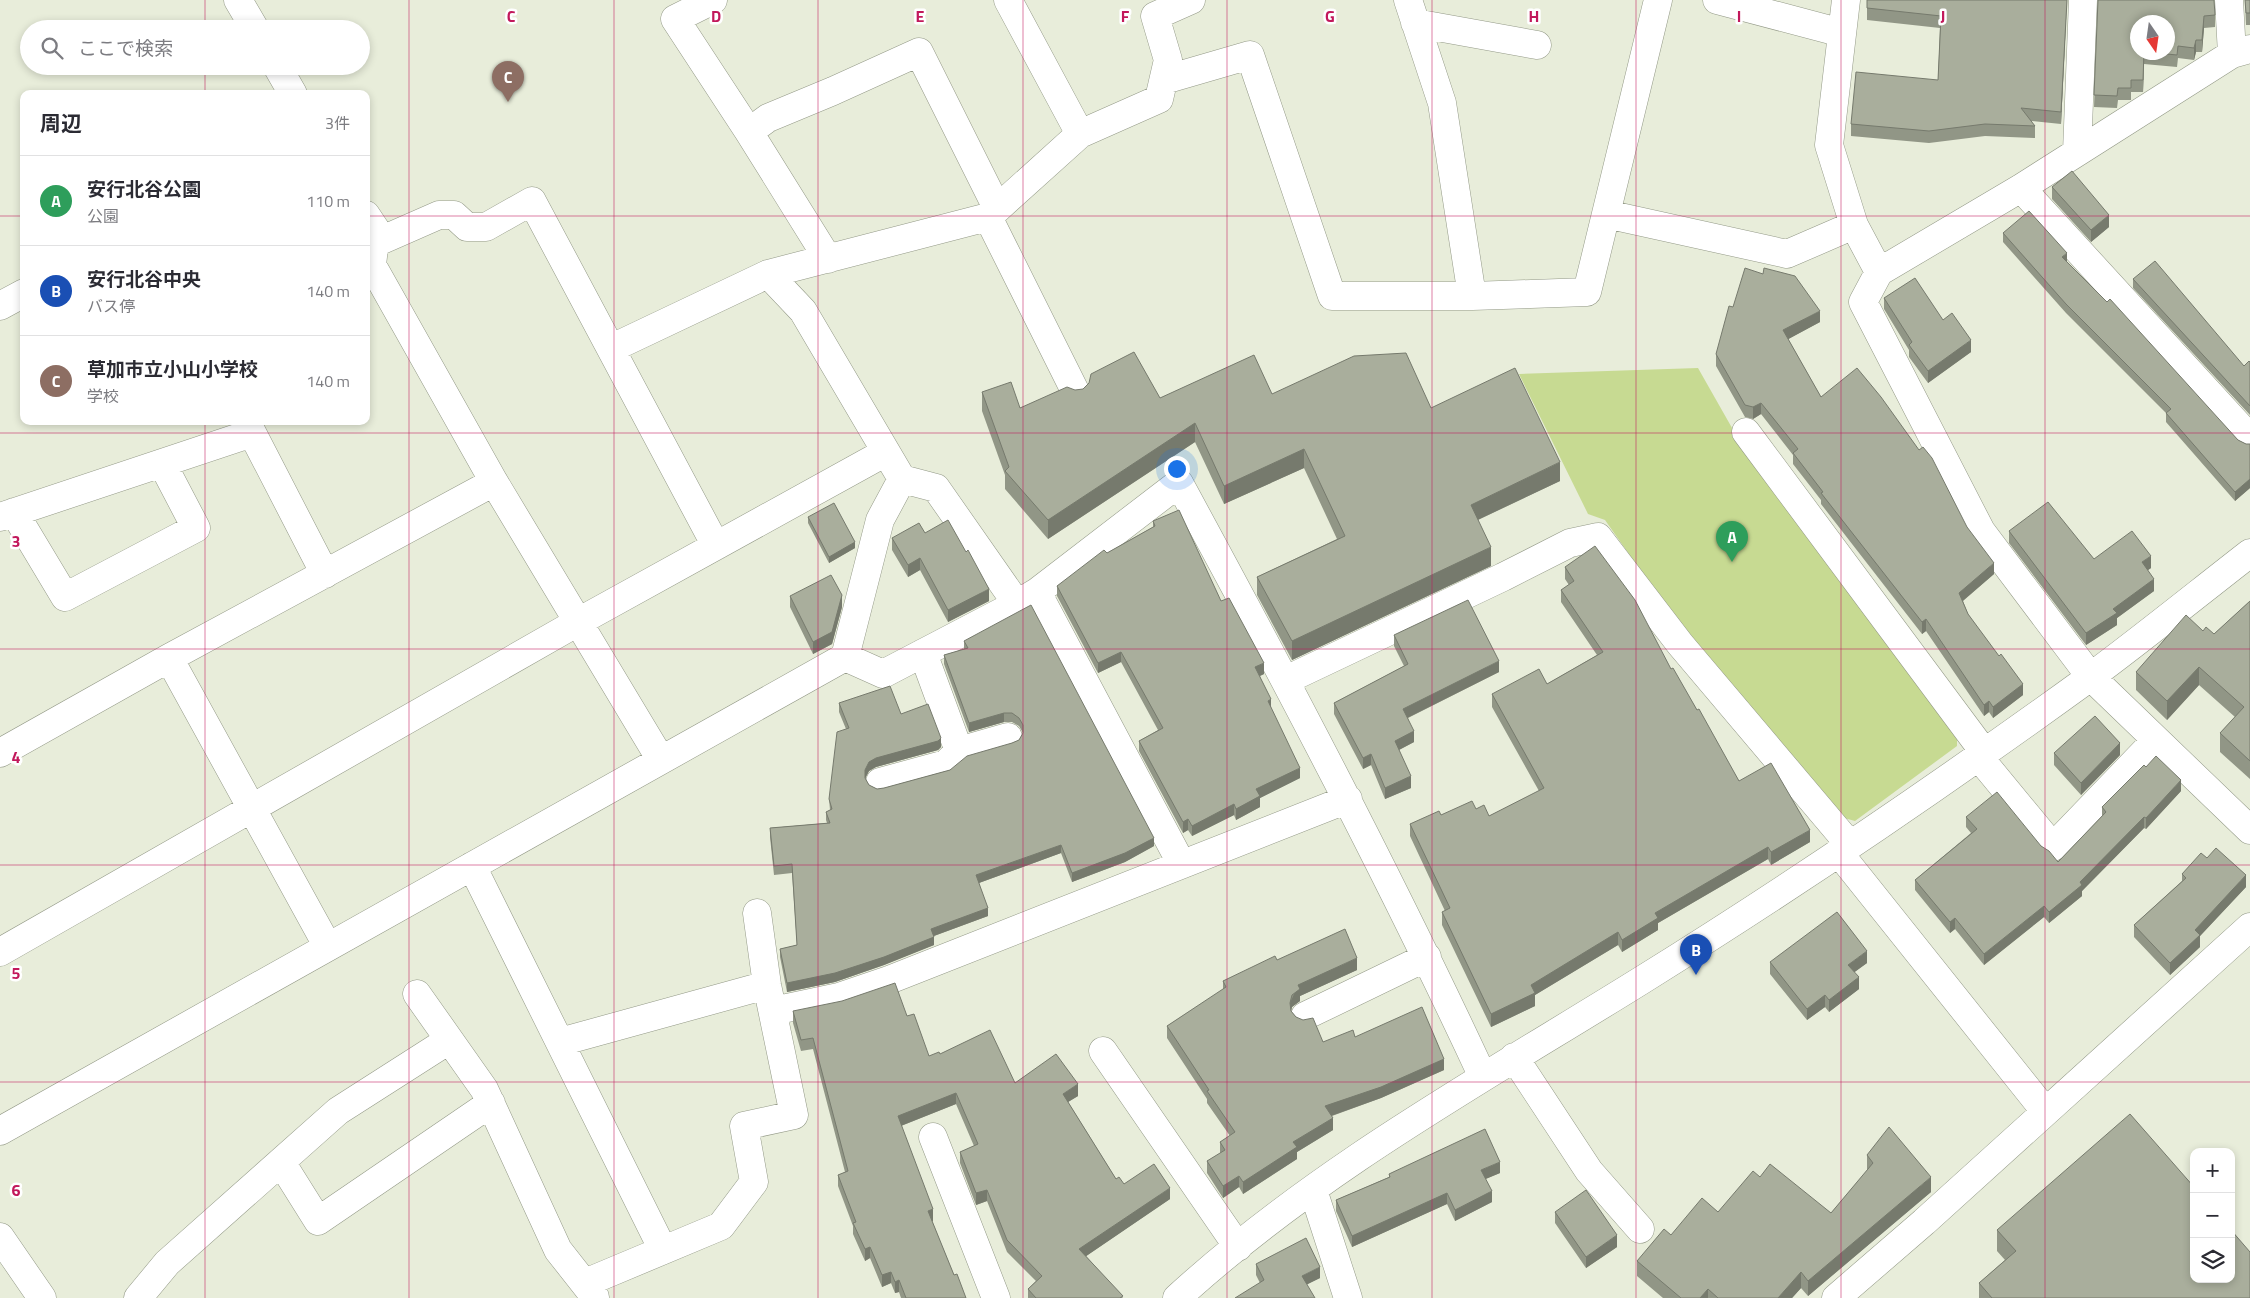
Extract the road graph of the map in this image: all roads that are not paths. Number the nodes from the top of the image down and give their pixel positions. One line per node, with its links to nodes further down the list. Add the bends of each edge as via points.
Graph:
1 (238, 0): 12 (street)
2 (713, 0): 19 (street, via 675,19)
3 (1008, 0): 20 (street)
4 (1191, 0): 10 (street)
5 (1658, 0): 24 (street)
6 (1717, 0): 13 (street)
7 (1846, 0): 13 (street)
8 (2083, 0): 21 (street)
9 (2229, 0): 15 (street)
10 (1151, 8): 17 (street, via 1168,60)
11 (1412, 11): 14 (street); 32 (street, via 1442,103)
12 (250, 20)
13 (1842, 33): 26 (street, via 1829,145)
14 (1538, 45)
15 (2241, 51): 21 (street)
16 (282, 75): 18 (street)
17 (1164, 80): 20 (street, via 1159,99); 32 (street, via 1250,55 1332,296)
18 (291, 90)
19 (749, 132): 23 (street, via 768,118 919,52); 28 (street)
20 (1080, 134): 23 (street)
21 (2077, 152): 22 (street)
22 (2021, 188): 29 (street); 38 (street)
23 (992, 213): 28 (street); 35 (street)
24 (1606, 214): 26 (street, via 1787,254); 32 (street, via 1587,292)
25 (370, 221): 27 (street, via 376,230)
26 (1854, 226): 29 (street)
27 (370, 245): 34 (street, via 439,215 454,215 468,227 486,227 532,200); 42 (street, via 372,265)
28 (828, 259): 30 (street)
29 (1879, 272): 52 (street, via 1862,302 1981,531)
30 (768, 274): 34 (street); 39 (street, via 802,311)
31 (20, 295): 33 (street)
32 (1472, 296)
33 (0, 306)
34 (612, 348): 44 (street)
35 (1076, 393)
36 (249, 427): 40 (street); 46 (street)
37 (1746, 432): 58 (street)
38 (2250, 438)
39 (886, 452): 41 (street); 44 (street)
40 (162, 463): 43 (street); 43 (street, via 196,528 65,597)
41 (902, 479): 47 (street, via 936,488); 50 (street, via 880,520)
42 (494, 482): 46 (street); 48 (street)
43 (7, 515)
44 (716, 546): 48 (street)
45 (2250, 553): 52 (street)
46 (325, 574): 51 (street)
47 (1027, 598): 49 (street); 53 (street, via 1179,483); 65 (street)
48 (578, 622): 59 (street); 62 (street)
49 (923, 653): 50 (street, via 883,674); 56 (street)
50 (845, 657): 59 (street)
51 (168, 658): 57 (street); 62 (street)
52 (2090, 676): 55 (street); 58 (street)
53 (1286, 680): 61 (street); 64 (street, via 1570,543 1598,537)
54 (1008, 737): 56 (street)
55 (2156, 740): 58 (street, via 2054,847); 63 (street)
56 (959, 751): 60 (street, via 946,764)
57 (0, 753)
58 (1981, 754): 64 (street)
59 (661, 760): 66 (street)
60 (880, 782)
61 (1348, 799): 65 (street); 71 (street)
62 (251, 808): 69 (street); 70 (street)
63 (2250, 830)
64 (1844, 849): 79 (street, via 1642,980); 82 (street)
65 (1181, 863): 74 (street, via 889,980 839,996)
66 (472, 866): 69 (street); 77 (street)
67 (757, 913): 72 (street)
68 (2250, 927): 82 (street)
69 (328, 947): 83 (street)
70 (0, 952)
71 (1427, 957): 75 (street); 80 (street)
72 (768, 985): 74 (street); 77 (street)
73 (417, 994): 76 (street)
74 (773, 1011): 90 (street, via 794,1115 744,1126 754,1182 721,1226)
75 (1305, 1016)
76 (449, 1040): 81 (street); 85 (street, via 338,1111)
77 (560, 1042): 90 (street)
78 (1103, 1051): 89 (street)
79 (1514, 1058): 80 (street); 87 (street, via 1589,1172)
80 (1483, 1077): 86 (street, via 1376,1144)
81 (491, 1103): 85 (street, via 318,1220); 91 (street, via 558,1250)
82 (2045, 1111): 97 (street)
83 (0, 1131)
84 (933, 1137): 94 (street)
85 (281, 1162): 93 (street, via 167,1263)
86 (1313, 1190): 89 (street); 96 (street)
87 (1640, 1229)
88 (0, 1237): 92 (street)
89 (1238, 1246): 95 (street)
90 (663, 1250): 91 (street)
91 (590, 1291)
92 (42, 1298)
93 (138, 1298)
94 (996, 1298)
95 (1177, 1298)
96 (1348, 1298)
97 (1836, 1298)

